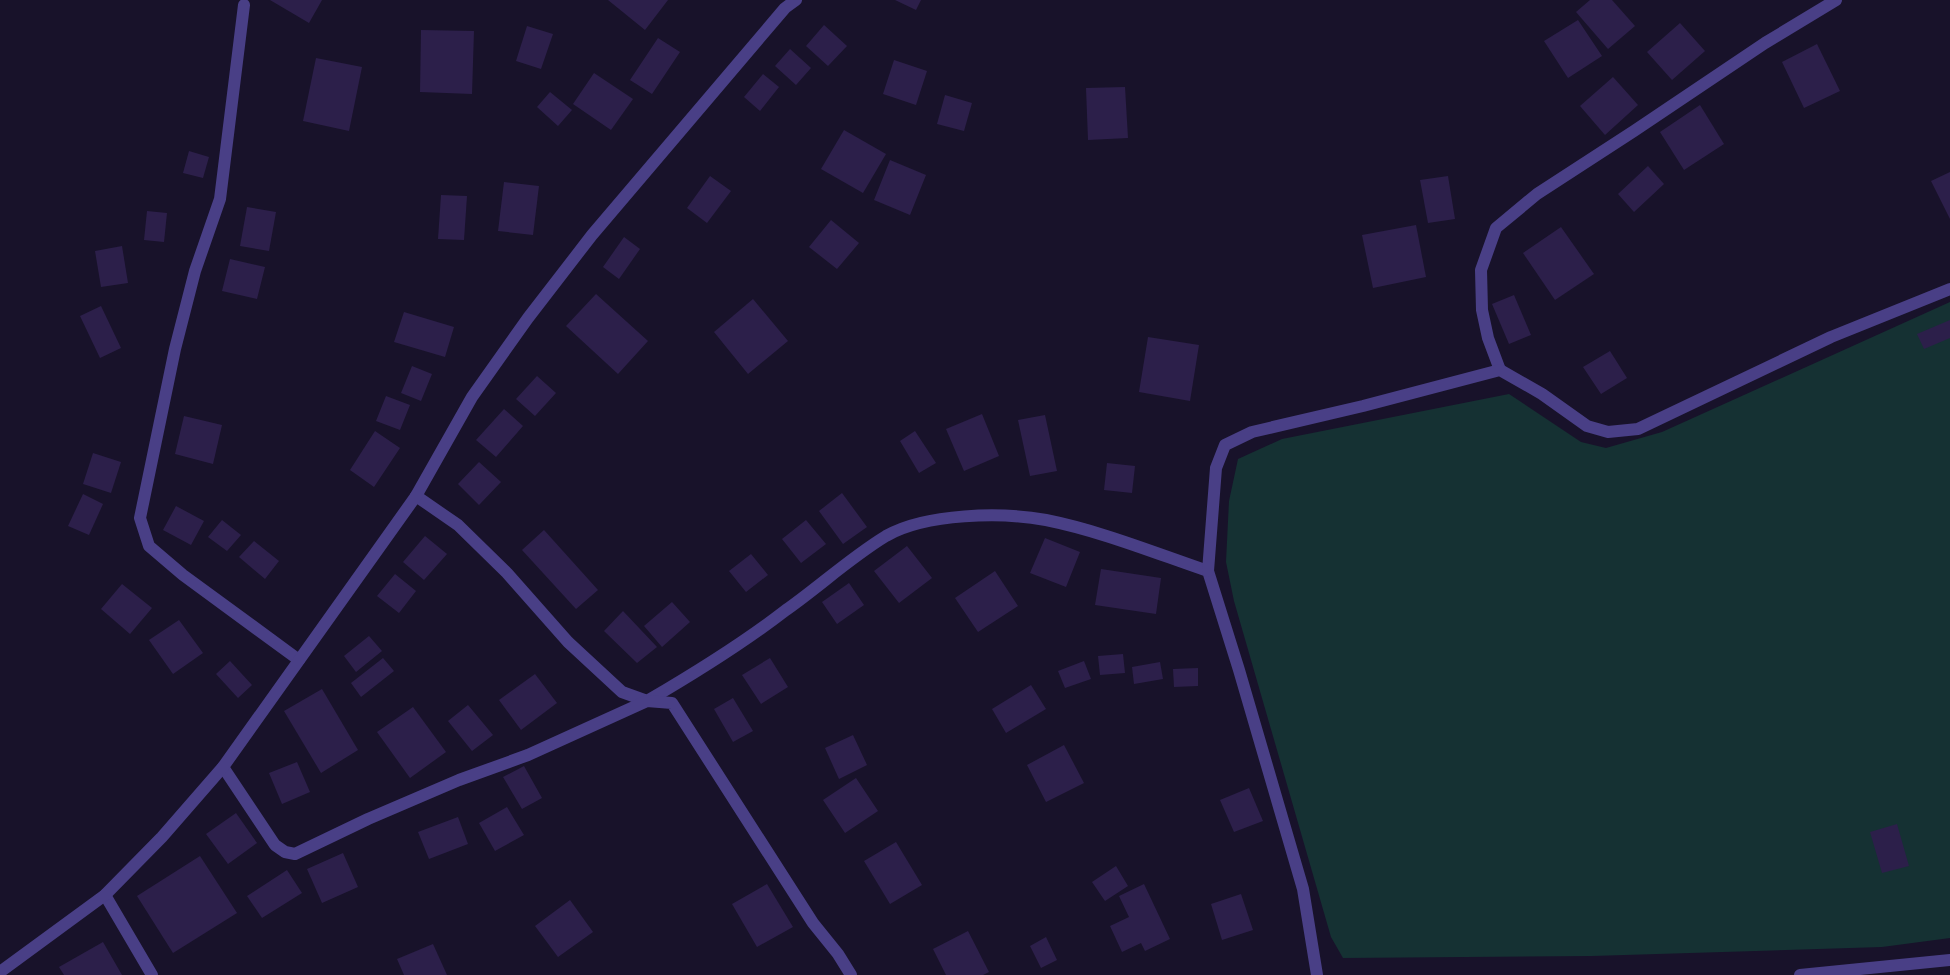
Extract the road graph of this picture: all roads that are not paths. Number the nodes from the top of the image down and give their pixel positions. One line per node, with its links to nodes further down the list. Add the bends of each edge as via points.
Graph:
1 (796, 0): 6 (street, via 785,8 592,235 528,318 472,397)
2 (1836, 0): 5 (street, via 1765,42 1537,194 1496,228 1481,270 1482,310)
3 (244, 5): 8 (street, via 220,200 195,271 175,349 140,518 149,546 183,575)
4 (1950, 289): 5 (street, via 1831,337 1638,429 1608,432 1587,426 1542,394)
5 (1500, 370): 7 (street, via 1252,432 1225,445 1216,468)
6 (416, 496): 8 (street); 9 (street, via 458,525 507,573 568,642 622,692)
7 (1208, 571): 9 (street, via 1112,538 1046,520 969,516 928,521 888,535 741,643); 16 (street, via 1303,889)
8 (299, 660): 10 (street)
9 (647, 701): 10 (street, via 295,854 275,845); 15 (street, via 672,703)
10 (223, 767): 11 (street, via 162,837)
11 (105, 895): 13 (street); 14 (street)
12 (1950, 960): 17 (street)
13 (0, 972)
14 (152, 975)
15 (851, 975)
16 (1317, 975)
17 (1800, 975)

